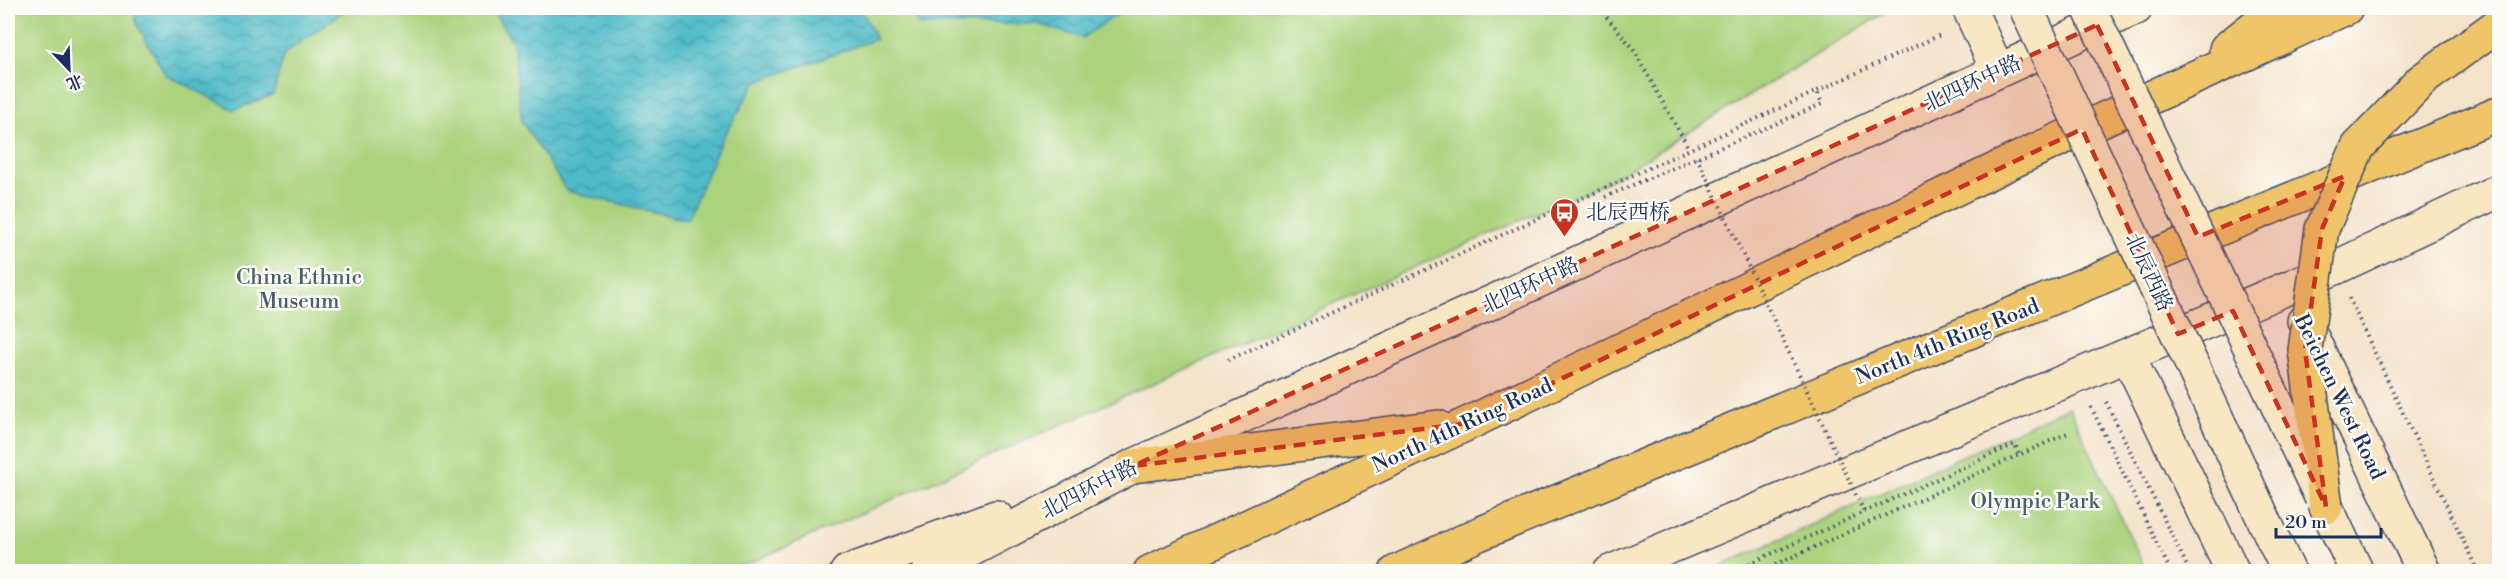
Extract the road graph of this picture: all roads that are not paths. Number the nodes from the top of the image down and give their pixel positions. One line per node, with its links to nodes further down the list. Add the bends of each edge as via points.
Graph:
1 (1969, 8): 8 (street)
2 (2026, 8): 25 (street, 北辰西路, bridge)
3 (2089, 8): 16 (street, bridge)
4 (2136, 8): 8 (street, 北四环中路)
5 (2278, 8): 9 (highway)
6 (2346, 8): 9 (highway, North 4th Ring Road)
7 (2499, 23): 16 (highway, bridge, via 2422,80 2358,147 2322,229 2305,350)
8 (1998, 71): 15 (street, 北四环中路)
9 (2182, 83): 14 (highway, North 4th Ring Road)
10 (2499, 113): 17 (highway, North 4th Ring Road)
11 (2499, 190): 12 (street)
12 (2288, 288): 13 (street); 27 (street, Beichen West Road)
13 (2128, 356): 23 (street); 24 (street)
14 (1469, 423): 15 (highway); 20 (highway, North 4th Ring Road)
15 (1133, 466): 18 (street); 19 (street, 北四环中路)
16 (2326, 507): 26 (street)
17 (1479, 534): 21 (highway, North 4th Ring Road); 22 (highway)
18 (847, 572)
19 (928, 572)
20 (1150, 572)
21 (1396, 572)
22 (1428, 572)
23 (1610, 572)
24 (2233, 572)
25 (2289, 572)
26 (2357, 572)
27 (2424, 572)

